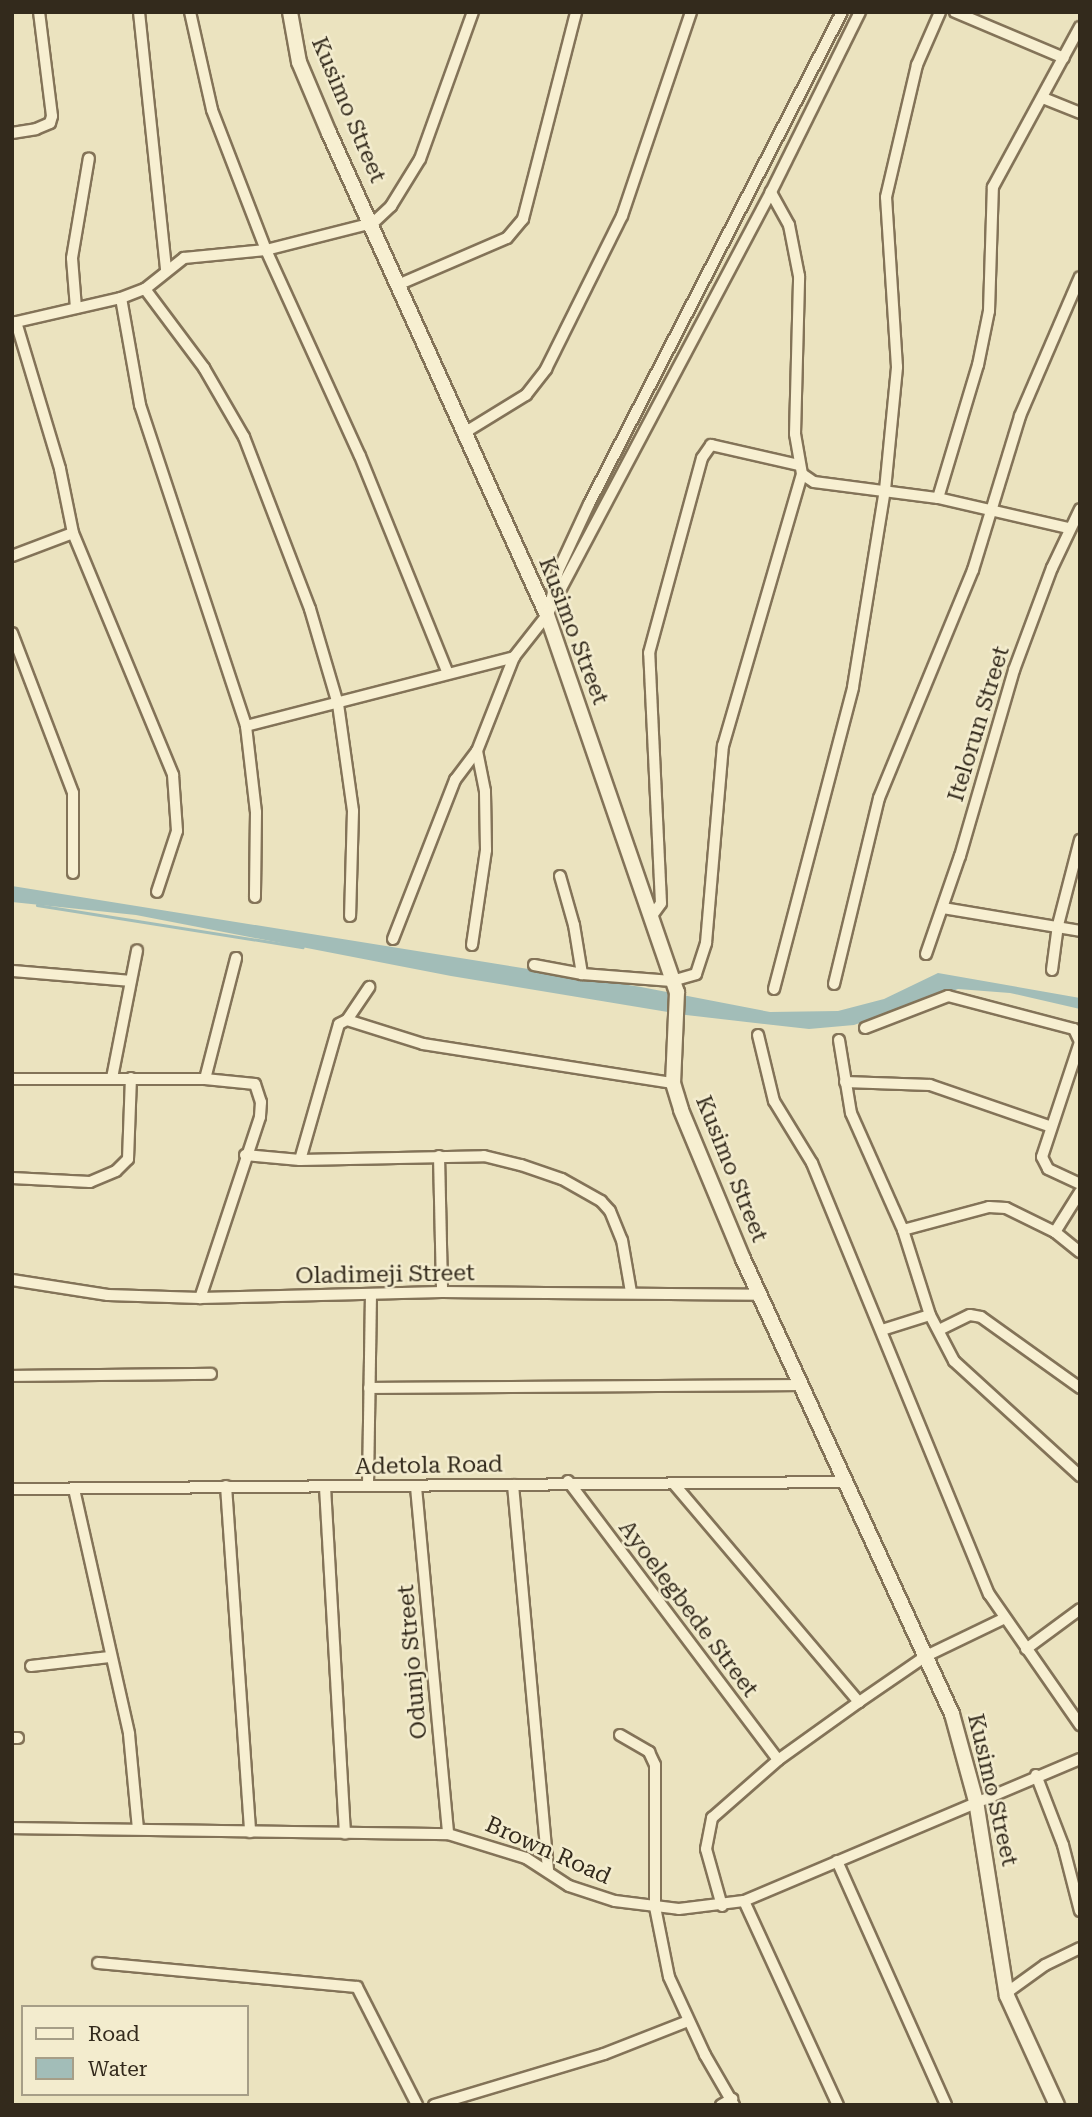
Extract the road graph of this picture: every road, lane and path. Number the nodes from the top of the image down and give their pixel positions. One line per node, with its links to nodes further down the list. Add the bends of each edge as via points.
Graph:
1 (39, 12): 18 (street, via 52,116 50,123 36,130)
2 (139, 12): 23 (street)
3 (190, 12): 22 (street, via 212,110)
4 (289, 12): 21 (street, Kusimo Street, via 299,62)
5 (473, 12): 21 (street, via 420,159 391,206)
6 (576, 12): 25 (street, via 523,219 507,238)
7 (691, 12): 30 (street, via 618,226 545,369 518,401)
8 (842, 12): 16 (street)
9 (859, 12): 17 (street)
10 (940, 12): 32 (street, via 918,65 887,197 897,367)
11 (955, 12): 13 (street)
12 (1080, 27): 13 (street)
13 (1064, 58): 14 (street)
14 (1043, 99): 15 (street); 33 (street, via 993,187 989,310 978,365)
15 (1080, 113)
16 (789, 116): 17 (street); 39 (street, via 589,504 558,571)
17 (804, 124): 20 (street)
18 (12, 133)
19 (89, 158): 28 (street, via 72,258)
20 (771, 192): 31 (street, via 789,225 799,276 795,434); 39 (street)
21 (373, 223): 22 (street); 25 (street, Kusimo Street)
22 (266, 250): 23 (street, via 201,254 184,258); 42 (street, via 360,456)
23 (166, 271): 26 (street)
24 (1080, 278): 34 (street, via 1020,415)
25 (400, 284): 30 (street, Kusimo Street)
26 (145, 289): 27 (street); 43 (street, via 204,368 244,437 281,524)
27 (121, 298): 28 (street); 44 (street, via 140,405)
28 (76, 307): 29 (street)
29 (14, 323): 37 (street, via 60,469)
30 (464, 433): 39 (street, Kusimo Street)
31 (800, 469): 32 (street, via 814,482); 53 (street, via 711,445 702,458 649,653 661,903); 68 (street, via 723,746 706,943 696,974)
32 (885, 490): 33 (street); 69 (street, via 853,687)
33 (938, 498): 34 (street)
34 (994, 509): 36 (street, via 1027,522); 66 (street, via 879,799)
35 (1080, 509): 36 (street, Itelorun Street)
36 (1068, 528): 51 (street, Itelorun Street, via 1014,670)
37 (74, 533): 38 (street); 49 (street, via 173,775 177,831)
38 (12, 556)
39 (547, 615): 41 (street); 53 (street, Kusimo Street)
40 (12, 633): 47 (street, via 73,793)
41 (514, 657): 42 (street); 45 (street)
42 (447, 671): 43 (street)
43 (338, 704): 44 (street); 52 (street, via 353,811)
44 (246, 726): 50 (street, via 256,812)
45 (477, 751): 56 (street, via 455,780); 57 (street, via 485,791 486,850)
46 (1080, 839): 54 (street)
47 (73, 873)
48 (560, 876): 64 (street, via 575,925)
49 (158, 892)
50 (256, 897)
51 (943, 908): 54 (street); 59 (street, Itelorun Street)
52 (350, 916)
53 (651, 916): 68 (street, Kusimo Street)
54 (1058, 925): 55 (street); 62 (street)
55 (1080, 931)
56 (393, 939)
57 (471, 945)
58 (137, 950): 65 (street)
59 (926, 954)
60 (236, 958): 77 (street)
61 (534, 965): 64 (street)
62 (1052, 970)
63 (12, 971): 65 (street)
64 (582, 974): 68 (street)
65 (130, 981): 74 (street)
66 (834, 984)
67 (369, 987): 70 (street)
68 (674, 987): 79 (street, Kusimo Street, via 678,1016)
69 (774, 989)
70 (348, 1020): 79 (street, via 423,1044); 83 (street, via 339,1024)
71 (865, 1028): 80 (street, via 948,996 1074,1029 1080,1042)
72 (758, 1035): 97 (street, via 774,1101 812,1163 858,1283)
73 (839, 1040): 78 (street)
74 (112, 1078): 75 (street); 76 (street)
75 (131, 1078): 77 (street); 84 (street, via 128,1159 116,1171 90,1182 67,1177)
76 (12, 1079)
77 (205, 1079): 81 (street, via 255,1084 261,1110)
78 (845, 1082): 80 (street, via 930,1085); 87 (street, via 851,1113)
79 (673, 1083): 94 (street, Kusimo Street)
80 (1049, 1126): 85 (street, via 1044,1165)
81 (245, 1155): 83 (street); 95 (street)
82 (439, 1156): 83 (street); 91 (street); 92 (street, via 484,1156 521,1165 601,1201 620,1233)
83 (300, 1160)
84 (12, 1178)
85 (1080, 1184)
86 (1080, 1192): 88 (street)
87 (903, 1230): 88 (street, via 989,1207 1017,1211); 96 (street)
88 (1055, 1232): 89 (street)
89 (1080, 1252)
90 (12, 1280): 95 (street, Oladimeji Street, via 108,1295)
91 (442, 1292): 92 (street, Oladimeji Street); 93 (street, Oladimeji Street)
92 (631, 1292): 94 (street, Oladimeji Street)
93 (371, 1294): 95 (street, Oladimeji Street); 102 (street)
94 (760, 1295): 101 (street, Kusimo Street)
95 (200, 1298)
96 (930, 1315): 97 (street); 98 (street)
97 (882, 1330): 116 (street)
98 (939, 1330): 103 (street, via 970,1315 981,1317); 104 (street, via 954,1361)
99 (211, 1374): 100 (street)
100 (12, 1376)
101 (800, 1385): 102 (street); 106 (street, Kusimo Street)
102 (369, 1388): 108 (street)
103 (1080, 1388)
104 (1080, 1476)
105 (568, 1481): 107 (street, Adetola Road); 109 (street, Adetola Road); 125 (street, Ayoelegbede Street)
106 (846, 1482): 107 (street, Adetola Road); 118 (street, Kusimo Street)
107 (674, 1484): 121 (street)
108 (368, 1485): 111 (street, Adetola Road); 112 (street, Adetola Road)
109 (513, 1485): 111 (street, Adetola Road); 134 (street)
110 (226, 1486): 112 (street, Adetola Road); 114 (street, Adetola Road); 130 (street)
111 (416, 1487): 132 (street, Odunjo Street)
112 (325, 1488): 131 (street)
113 (12, 1489): 114 (street, Adetola Road)
114 (74, 1489): 119 (street)
115 (1080, 1609): 117 (street)
116 (1003, 1619): 117 (street); 118 (street)
117 (1026, 1649): 122 (street)
118 (926, 1656): 121 (street); 127 (street, Kusimo Street, via 952,1714)
119 (109, 1657): 120 (street); 129 (street, via 130,1734)
120 (31, 1666)
121 (859, 1702): 125 (street)
122 (1080, 1725)
123 (621, 1735): 137 (street, via 649,1752 655,1765)
124 (1080, 1759): 126 (street, Brown Road)
125 (778, 1760): 136 (street, via 708,1825 706,1849)
126 (1036, 1775): 127 (street, Brown Road); 138 (street, via 1063,1845)
127 (976, 1801): 133 (street, Brown Road); 141 (street, Kusimo Street)
128 (12, 1828): 129 (street, Brown Road)
129 (138, 1829): 130 (street, Brown Road)
130 (250, 1832): 131 (street, Brown Road)
131 (345, 1833): 132 (street, Brown Road)
132 (448, 1834): 134 (street, Brown Road, via 490,1844)
133 (837, 1861): 135 (street, Brown Road); 148 (street)
134 (548, 1871): 137 (street, Brown Road, via 569,1886 615,1901)
135 (744, 1901): 136 (street, Brown Road); 147 (street)
136 (722, 1906): 137 (street, Brown Road)
137 (655, 1907): 142 (street, via 669,1977)
138 (1080, 1911)
139 (1080, 1948): 141 (street, via 1045,1965)
140 (98, 1963): 144 (street, via 357,1987)
141 (1009, 1991): 149 (street, Kusimo Street, via 1007,1996)
142 (688, 2021): 143 (street); 145 (street, via 604,2054)
143 (733, 2102): 146 (street)
144 (417, 2105)
145 (434, 2105)
146 (721, 2105)
147 (838, 2105)
148 (946, 2105)
149 (1057, 2105)

